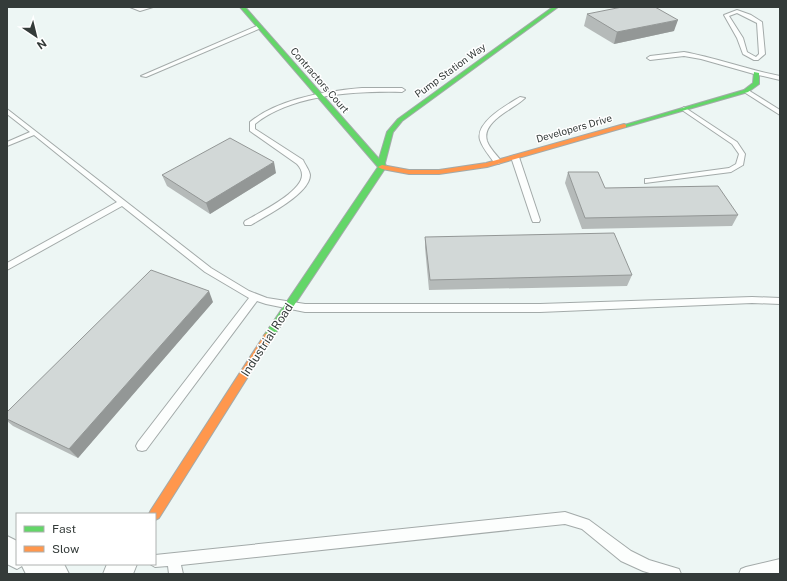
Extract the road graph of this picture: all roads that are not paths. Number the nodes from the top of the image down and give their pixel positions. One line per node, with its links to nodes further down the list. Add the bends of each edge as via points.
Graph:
1 (132, 7): 2 (lane, via 140,10)
2 (151, 7)
3 (242, 7): 7 (street, Contractors Court)
4 (556, 7): 24 (street, Pump Station Way, via 400,120 390,132)
5 (730, 9): 6 (lane)
6 (737, 11): 9 (lane, via 759,22 762,54); 9 (lane, via 726,15 740,38 745,53)
7 (259, 27): 11 (lane); 15 (street, Contractors Court)
8 (650, 58): 10 (lane, via 684,54)
9 (756, 59): 10 (lane)
10 (756, 73): 12 (lane); 14 (street, via 756,84)
11 (144, 76)
12 (780, 78)
13 (402, 90): 15 (lane, via 363,90)
14 (746, 91): 17 (street, Developers Drive); 19 (lane)
15 (321, 97): 24 (street, Contractors Court); 28 (lane, via 265,113 252,123 252,130 300,162 306,177 300,188 288,198)
16 (522, 98): 23 (lane, via 486,124 482,132 484,141)
17 (684, 109): 22 (street, Developers Drive); 25 (lane, via 735,144 742,154 739,165 731,170)
18 (7, 111): 20 (lane)
19 (780, 113)
20 (34, 133): 21 (lane); 26 (lane)
21 (7, 144)
22 (515, 157): 23 (street, Developers Drive); 27 (lane)
23 (498, 162): 24 (street, Developers Drive, via 439,172 408,172)
24 (382, 167): 32 (street, Industrial Road)
25 (648, 181)
26 (122, 203): 29 (lane); 30 (lane, via 208,270 233,287)
27 (536, 220)
28 (248, 222)
29 (7, 267)
30 (255, 297): 32 (lane); 33 (lane)
31 (780, 301): 32 (lane, via 540,308 305,308)
32 (289, 305): 34 (street, Industrial Road)
33 (142, 446)
34 (156, 513)
35 (7, 550): 36 (street)
36 (16, 554)
37 (173, 559): 38 (lane); 44 (lane); 45 (lane, via 566,518 585,524 626,556)
38 (156, 561)
39 (37, 565): 42 (street)
40 (122, 565): 43 (street)
41 (780, 566): 46 (lane)
42 (55, 574)
43 (116, 574)
44 (176, 574)
45 (674, 574)
46 (746, 574)

